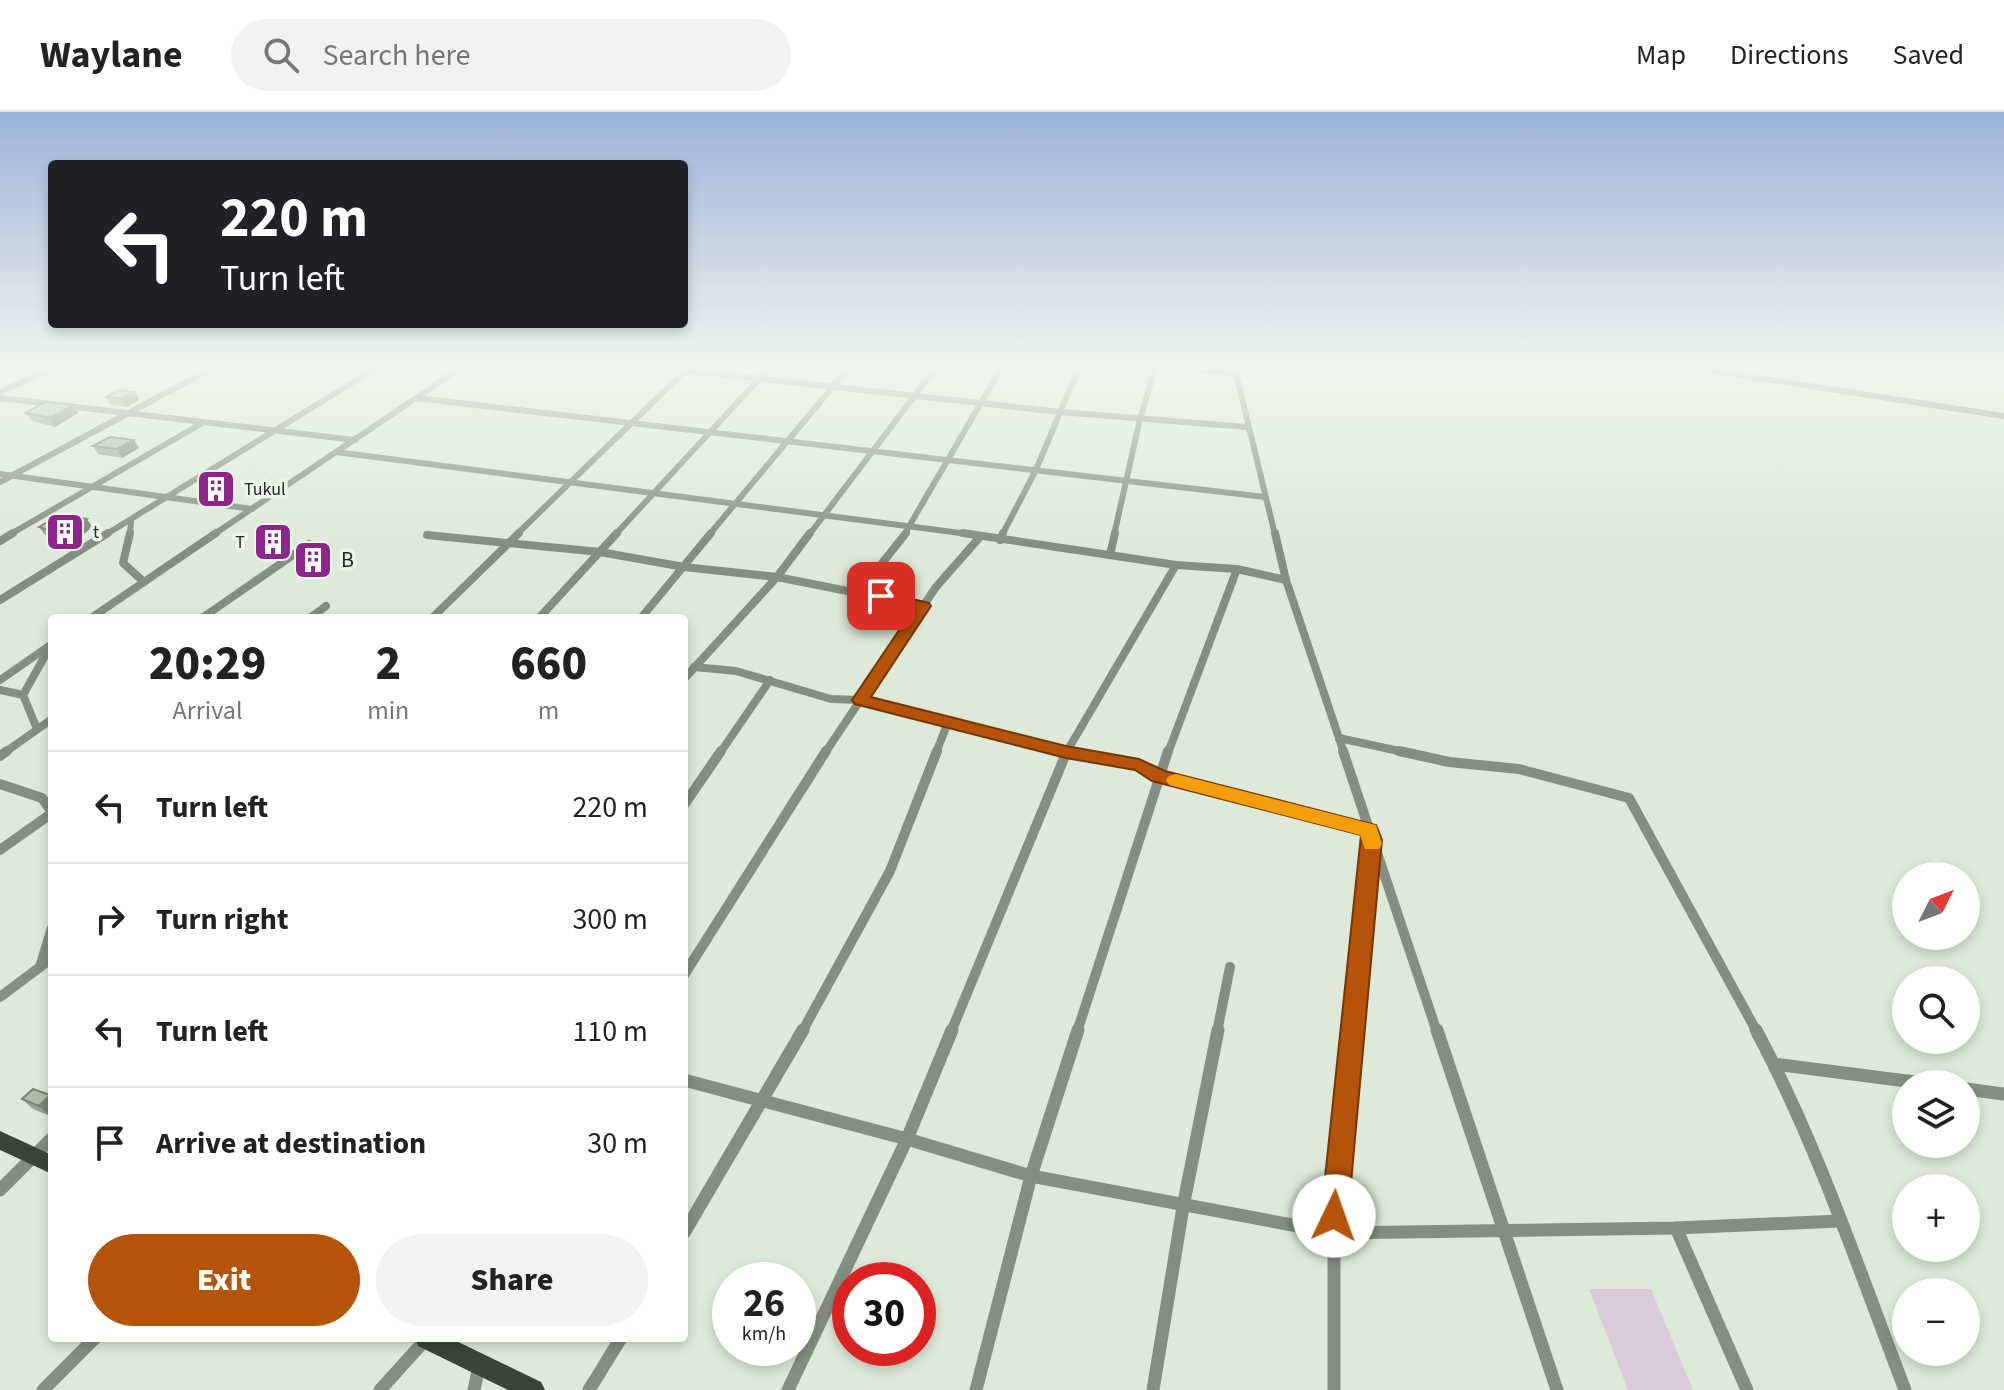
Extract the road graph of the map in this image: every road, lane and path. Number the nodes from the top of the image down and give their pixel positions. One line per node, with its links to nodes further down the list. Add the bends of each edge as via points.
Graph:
1 (106, 425): 25 (street)
2 (199, 425): 29 (street)
3 (234, 425): 16 (street)
4 (285, 425): 16 (street)
5 (377, 425): 18 (street)
6 (631, 425): 28 (street)
7 (652, 425): 17 (street)
8 (718, 425): 17 (street)
9 (801, 425): 19 (street)
10 (891, 425): 21 (street)
11 (968, 425): 22 (street)
12 (1055, 425): 23 (street)
13 (1139, 425): 27 (street)
14 (1215, 425): 15 (street)
15 (1247, 427): 32 (street)
16 (276, 430): 18 (street); 31 (street)
17 (713, 430): 19 (street); 30 (street)
18 (355, 440): 20 (street)
19 (788, 440): 21 (street); 33 (street)
20 (336, 452): 28 (street); 34 (street)
21 (870, 452): 22 (street); 35 (street)
22 (947, 462): 23 (street); 37 (street)
23 (1035, 472): 27 (street); 40 (street)
24 (0, 474): 25 (street)
25 (12, 476): 26 (street); 29 (street)
26 (0, 482)
27 (1125, 482): 32 (street); 45 (street)
28 (570, 483): 30 (street); 43 (street)
29 (93, 486): 31 (street); 41 (street)
30 (652, 494): 33 (street); 44 (street)
31 (169, 497): 34 (street); 36 (street)
32 (1265, 497): 50 (street)
33 (733, 505): 35 (street); 47 (street)
34 (252, 509): 51 (street)
35 (824, 516): 37 (street); 49 (street)
36 (131, 520): 51 (street, via 123,563); 53 (street)
37 (912, 526): 39 (street); 52 (street)
38 (427, 535): 43 (street)
39 (979, 538): 40 (street); 55 (street)
40 (1000, 540): 45 (street)
41 (0, 541)
42 (309, 544): 57 (street)
43 (505, 545): 44 (street); 59 (street)
44 (600, 552): 47 (street); 60 (street)
45 (1110, 555): 46 (street)
46 (1176, 565): 48 (street); 75 (street)
47 (684, 567): 49 (street); 61 (street)
48 (1237, 569): 50 (street); 77 (street)
49 (777, 577): 52 (street); 64 (street)
50 (1286, 580): 74 (street)
51 (144, 582): 56 (street)
52 (860, 591): 55 (street)
53 (0, 600)
54 (326, 606): 58 (street)
55 (923, 606): 70 (street)
56 (97, 614)
57 (208, 614)
58 (315, 614)
59 (436, 614)
60 (543, 614)
61 (644, 614)
62 (48, 647): 66 (street)
63 (48, 651): 69 (street)
64 (694, 667): 65 (street); 67 (street)
65 (688, 674)
66 (0, 680)
67 (770, 680): 70 (street, via 831,699); 79 (street)
68 (0, 690): 69 (street)
69 (23, 695): 73 (street)
70 (861, 700): 72 (street); 88 (street)
71 (48, 722): 73 (street)
72 (948, 722): 75 (street); 95 (street, via 890,871)
73 (37, 729): 76 (street)
74 (1339, 738): 82 (street); 90 (street, via 1449,762 1519,769 1629,798)
75 (1066, 752): 77 (street, via 1139,765); 96 (street)
76 (0, 756)
77 (1159, 776): 82 (street); 99 (street)
78 (0, 784): 80 (street, via 42,798)
79 (688, 799)
80 (48, 806)
81 (48, 815): 83 (street)
82 (1371, 835): 105 (street); 106 (street, via 1334,1199)
83 (0, 850)
84 (48, 941): 87 (street)
85 (48, 961): 87 (street)
86 (1230, 967): 101 (street)
87 (40, 968): 89 (street)
88 (688, 969)
89 (0, 997)
90 (1774, 1064): 91 (street); 102 (street)
91 (1892, 1079)
92 (688, 1081): 95 (street)
93 (1980, 1091): 94 (street)
94 (2004, 1094)
95 (764, 1101): 96 (street); 103 (street)
96 (907, 1139): 99 (street); 117 (street)
97 (0, 1140): 98 (main road)
98 (44, 1161): 100 (street)
99 (1031, 1176): 101 (street); 118 (street)
100 (0, 1190)
101 (1183, 1207): 106 (street); 119 (street)
102 (1840, 1221): 104 (street); 123 (street)
103 (688, 1226)
104 (1676, 1228): 105 (street); 122 (street)
105 (1504, 1231): 106 (street); 121 (street)
106 (1335, 1233): 120 (street)
107 (91, 1342): 112 (street)
108 (437, 1342): 113 (street)
109 (440, 1342): 111 (main road)
110 (619, 1342): 116 (street)
111 (479, 1365): 114 (street); 115 (main road)
112 (43, 1390)
113 (380, 1390)
114 (474, 1390)
115 (533, 1390)
116 (589, 1390)
117 (788, 1390)
118 (976, 1390)
119 (1153, 1390)
120 (1334, 1390)
121 (1557, 1390)
122 (1747, 1390)
123 (1905, 1390)

